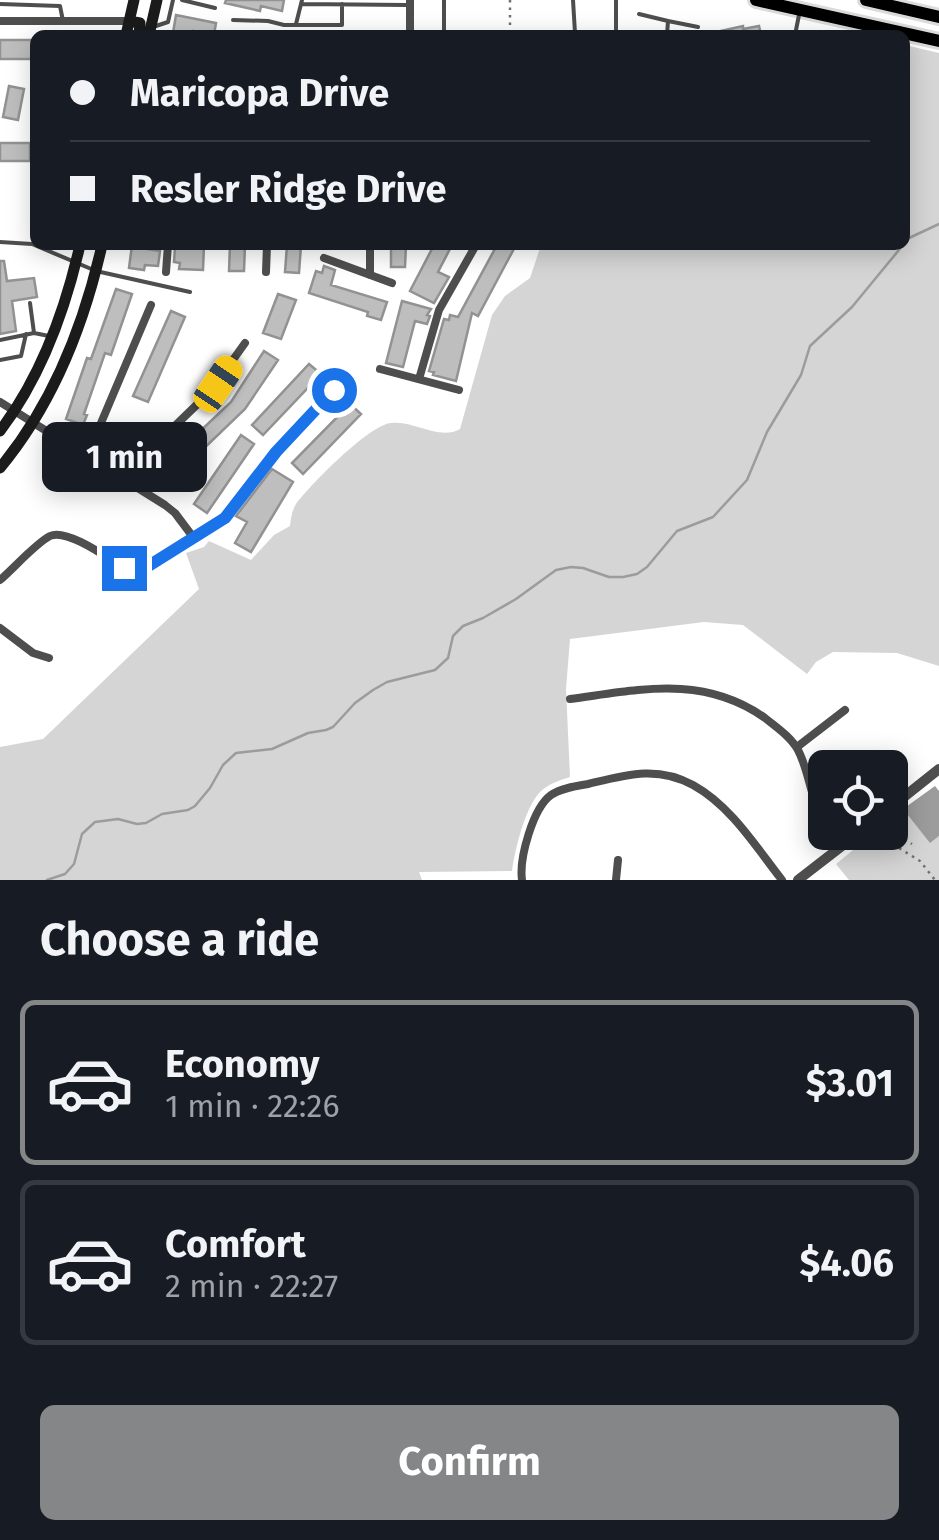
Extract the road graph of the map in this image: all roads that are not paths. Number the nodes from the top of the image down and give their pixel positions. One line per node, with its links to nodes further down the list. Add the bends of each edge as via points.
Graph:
1 (134, 0): 19 (main road)
2 (157, 0): 29 (main road)
3 (173, 0): 30 (lane, via 168,22)
4 (182, 0): 15 (lane)
5 (444, 0): 33 (lane)
6 (573, 0): 34 (lane)
7 (616, 0): 35 (lane)
8 (756, 0): 16 (main road)
9 (866, 0): 18 (main road)
10 (301, 2): 13 (lane); 24 (lane)
11 (410, 2): 13 (lane); 32 (street)
12 (61, 3): 14 (lane); 22 (lane)
13 (346, 3): 25 (lane)
14 (2, 4): 21 (lane)
15 (214, 8)
16 (800, 10): 37 (lane); 38 (main road)
17 (640, 14): 23 (lane)
18 (939, 16)
19 (130, 20): 22 (street); 27 (main road); 28 (main road, via 140,23)
20 (233, 20): 24 (lane)
21 (2, 21): 22 (street)
22 (63, 21)
23 (668, 21): 26 (lane); 36 (lane)
24 (296, 25): 25 (lane)
25 (342, 25): 31 (lane)
26 (698, 27)
27 (127, 30)
28 (139, 30)
29 (150, 30)
30 (152, 30)
31 (342, 30)
32 (410, 30)
33 (444, 30)
34 (575, 30)
35 (616, 30)
36 (667, 30)
37 (796, 30)
38 (890, 30)
39 (910, 35): 40 (main road)
40 (939, 41)
41 (0, 242): 42 (lane)
42 (30, 244)
43 (45, 250): 51 (lane)
44 (79, 250): 51 (main road)
45 (101, 250): 52 (main road)
46 (168, 250): 53 (street)
47 (268, 250): 54 (street)
48 (370, 250): 55 (street)
49 (473, 250): 67 (street, via 439,310)
50 (324, 258): 55 (street)
51 (76, 264): 52 (lane); 62 (main road)
52 (96, 271): 57 (lane); 72 (main road, via 73,342)
53 (166, 272)
54 (266, 272)
55 (370, 275): 56 (street)
56 (392, 283)
57 (190, 292)
58 (30, 304): 60 (lane)
59 (151, 305): 74 (street)
60 (34, 333): 61 (lane); 62 (lane)
61 (26, 334): 63 (lane); 65 (lane, via 21,356)
62 (53, 337): 71 (main road)
63 (0, 340)
64 (245, 343): 76 (street, via 210,392)
65 (0, 360)
66 (380, 369): 67 (street)
67 (419, 379): 69 (street)
68 (334, 390): 77 (street, via 225,518)
69 (459, 390)
70 (0, 402): 71 (street)
71 (15, 411): 72 (street); 73 (main road)
72 (33, 424): 74 (street); 75 (main road)
73 (0, 431)
74 (87, 456): 76 (street)
75 (0, 468)
76 (121, 478): 77 (street, via 165,505)
77 (193, 538): 78 (street, via 134,571 71,537 49,536)
78 (0, 580)
79 (0, 628): 80 (street)
80 (49, 658)
81 (570, 699): 83 (street, via 661,688 708,692 758,713)
82 (845, 710): 83 (street)
83 (797, 747): 85 (street)
84 (939, 769): 86 (street)
85 (808, 784)
86 (908, 794)
87 (837, 850): 92 (street)
88 (618, 860): 90 (street)
89 (522, 880): 91 (street, via 526,842 551,795 651,773 704,792)
90 (616, 880)
91 (782, 880)
92 (798, 880)

